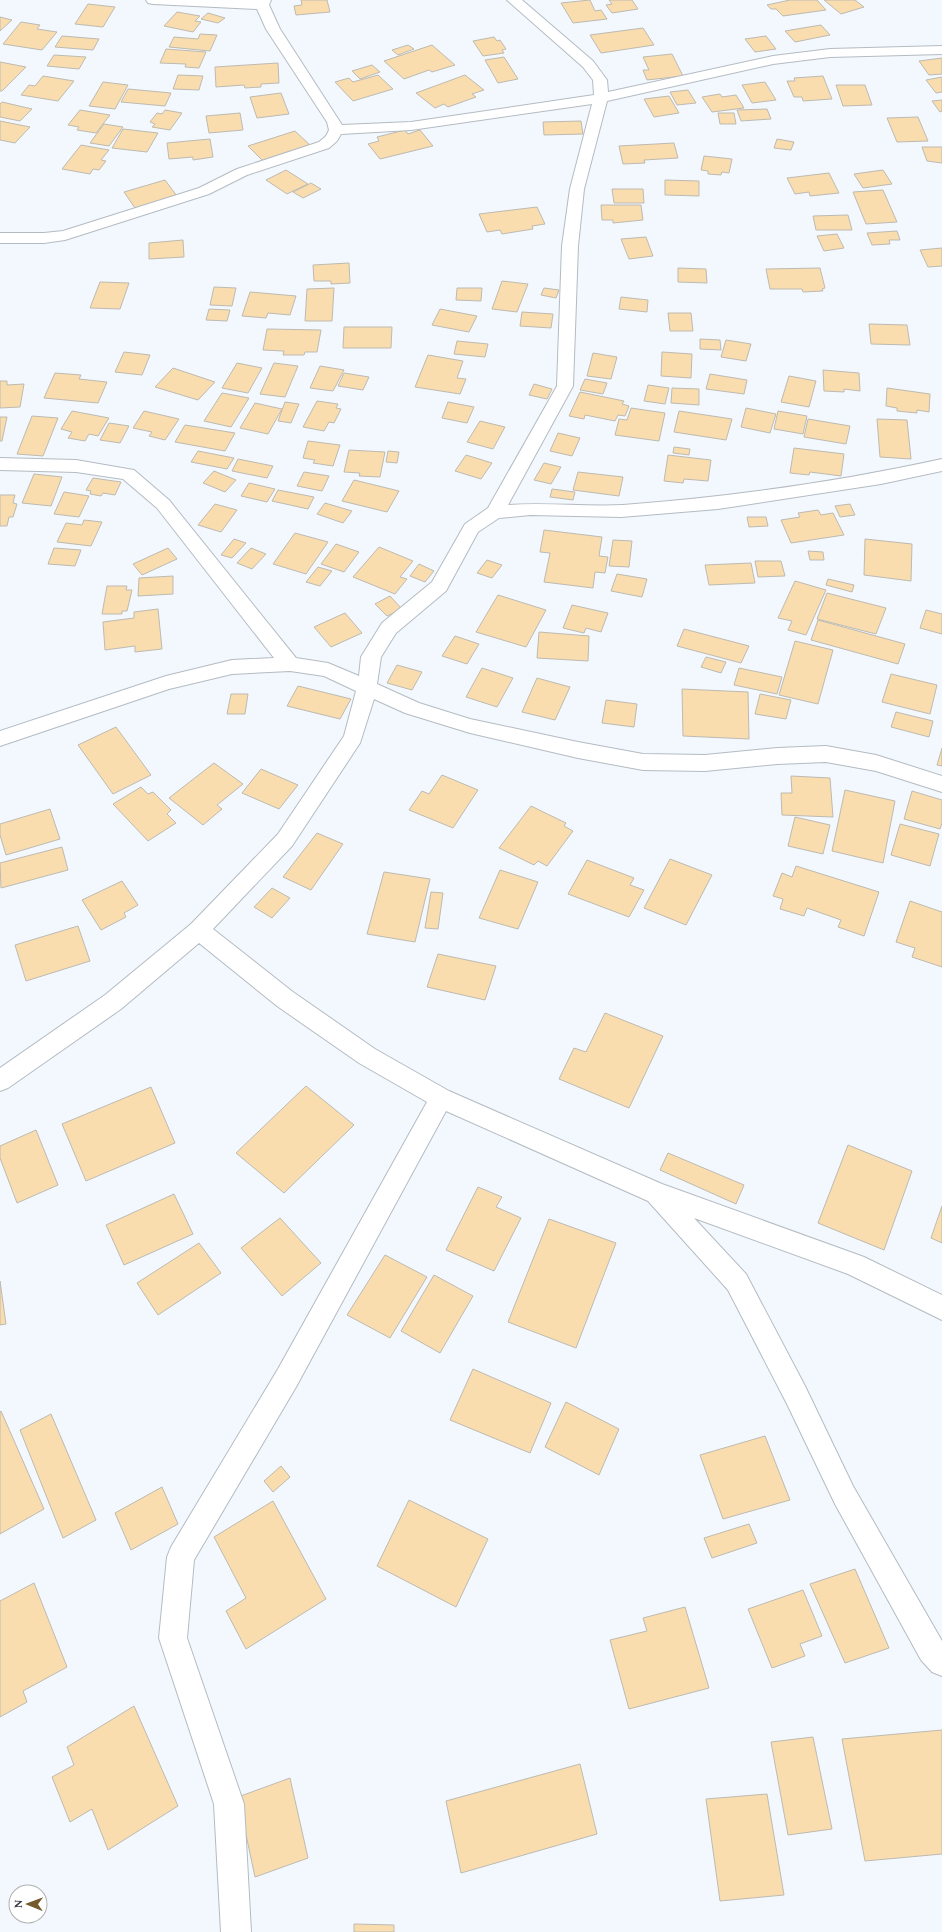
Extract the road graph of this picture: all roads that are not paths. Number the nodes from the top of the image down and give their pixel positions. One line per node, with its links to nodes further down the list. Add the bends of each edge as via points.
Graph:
1 (153, 0): 3 (street)
2 (514, 0): 5 (street, via 588,64 600,80)
3 (263, 3): 6 (street, via 273,29 334,122)
4 (942, 50): 5 (street, via 830,53 773,60)
5 (601, 98): 6 (street, via 412,126); 10 (street, via 577,189 570,246 565,386)
6 (336, 130): 7 (street, via 332,138 324,144 242,172 204,191 65,235 44,238)
7 (0, 238)
8 (0, 464): 11 (street, via 76,466 128,474 163,504)
9 (942, 465): 10 (street, via 881,478 718,503 621,511 530,509)
10 (495, 512): 12 (street, via 471,528 439,586 389,628 371,657)
11 (290, 664): 12 (street, via 328,670); 13 (street, via 232,668 166,683)
12 (367, 688): 14 (street, via 412,708 470,726 643,762 706,763 826,754 876,763); 15 (street, via 353,738 285,840)
13 (0, 739)
14 (942, 784)
15 (199, 930): 16 (street, via 113,1002); 17 (street, via 291,1004 367,1056)
16 (0, 1081)
17 (441, 1098): 18 (street); 21 (street, via 287,1378 181,1557 173,1638 229,1804)
18 (655, 1193): 19 (street, via 855,1265); 20 (street, via 737,1282 844,1495 931,1650)
19 (942, 1308)
20 (942, 1662)
21 (236, 1932)

